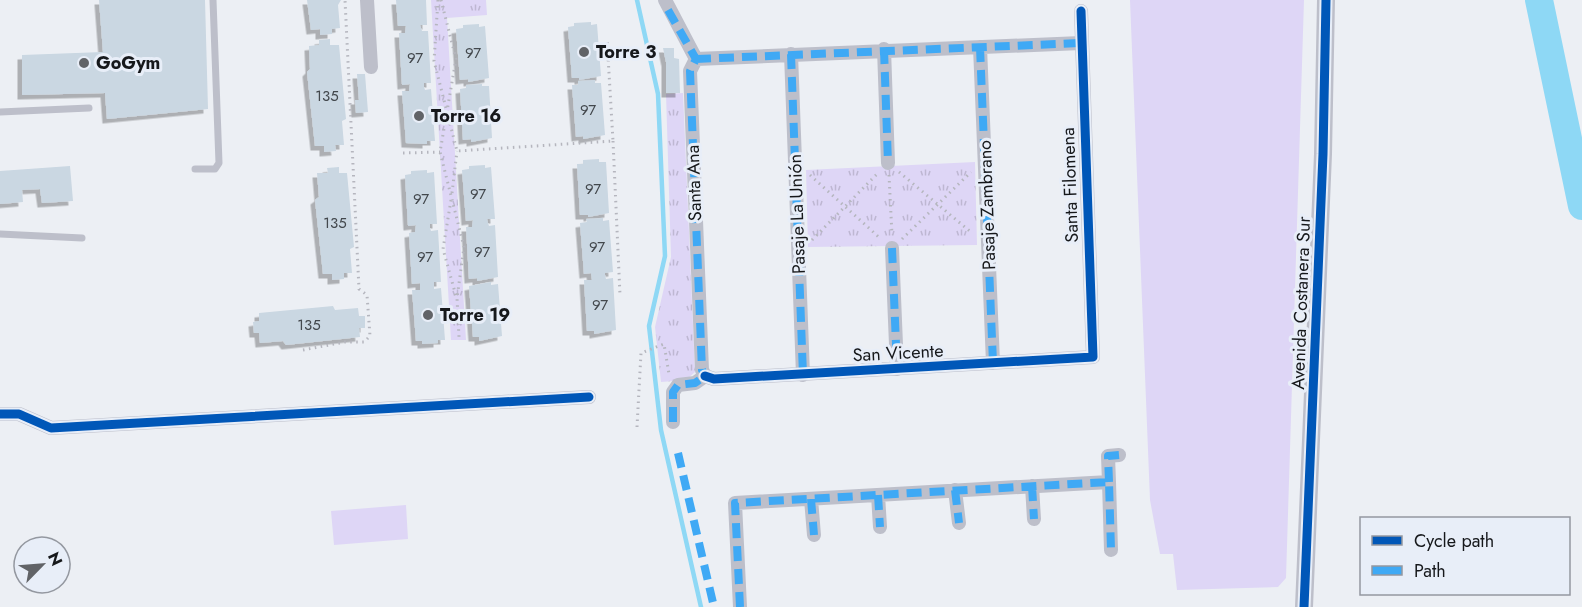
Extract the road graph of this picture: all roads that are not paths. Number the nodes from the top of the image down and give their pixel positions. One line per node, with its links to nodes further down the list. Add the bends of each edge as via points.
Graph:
1 (213, 0): 15 (lane, via 219,163 215,169)
2 (368, 0): 11 (street)
3 (664, 0): 10 (street)
4 (1326, 0): 39 (street, Avenida Costanera Sur)
5 (1081, 11): 6 (street, Santa Filomena)
6 (1081, 43): 7 (street); 19 (street, Santa Filomena)
7 (980, 47): 8 (street); 20 (street, Pasaje Zambrano)
8 (884, 49): 9 (street); 14 (street)
9 (791, 54): 10 (street); 22 (street, Pasaje La Unión)
10 (696, 59): 23 (street, Santa Ana, via 690,71)
11 (371, 68)
12 (89, 108): 13 (lane)
13 (0, 112)
14 (888, 163)
15 (195, 169)
16 (0, 234): 17 (lane)
17 (82, 238)
18 (892, 248): 21 (street)
19 (1093, 357): 20 (street, San Vicente)
20 (993, 363): 21 (street, San Vicente)
21 (897, 369): 22 (street, San Vicente)
22 (803, 375): 23 (street, San Vicente, via 714,379)
23 (705, 376): 26 (street, via 695,383 678,385 673,392)
24 (589, 397): 25 (street, via 51,428 19,414)
25 (0, 414)
26 (673, 422)
27 (1119, 455): 28 (street, via 1108,456)
28 (1109, 482): 29 (street); 37 (street)
29 (1032, 486): 30 (street); 33 (street)
30 (955, 490): 31 (street); 34 (street)
31 (878, 495): 32 (street); 35 (street)
32 (811, 499): 36 (street); 38 (street, via 735,503)
33 (1034, 519)
34 (959, 523)
35 (880, 526)
36 (814, 535)
37 (1111, 550)
38 (740, 607)
39 (1304, 607)

